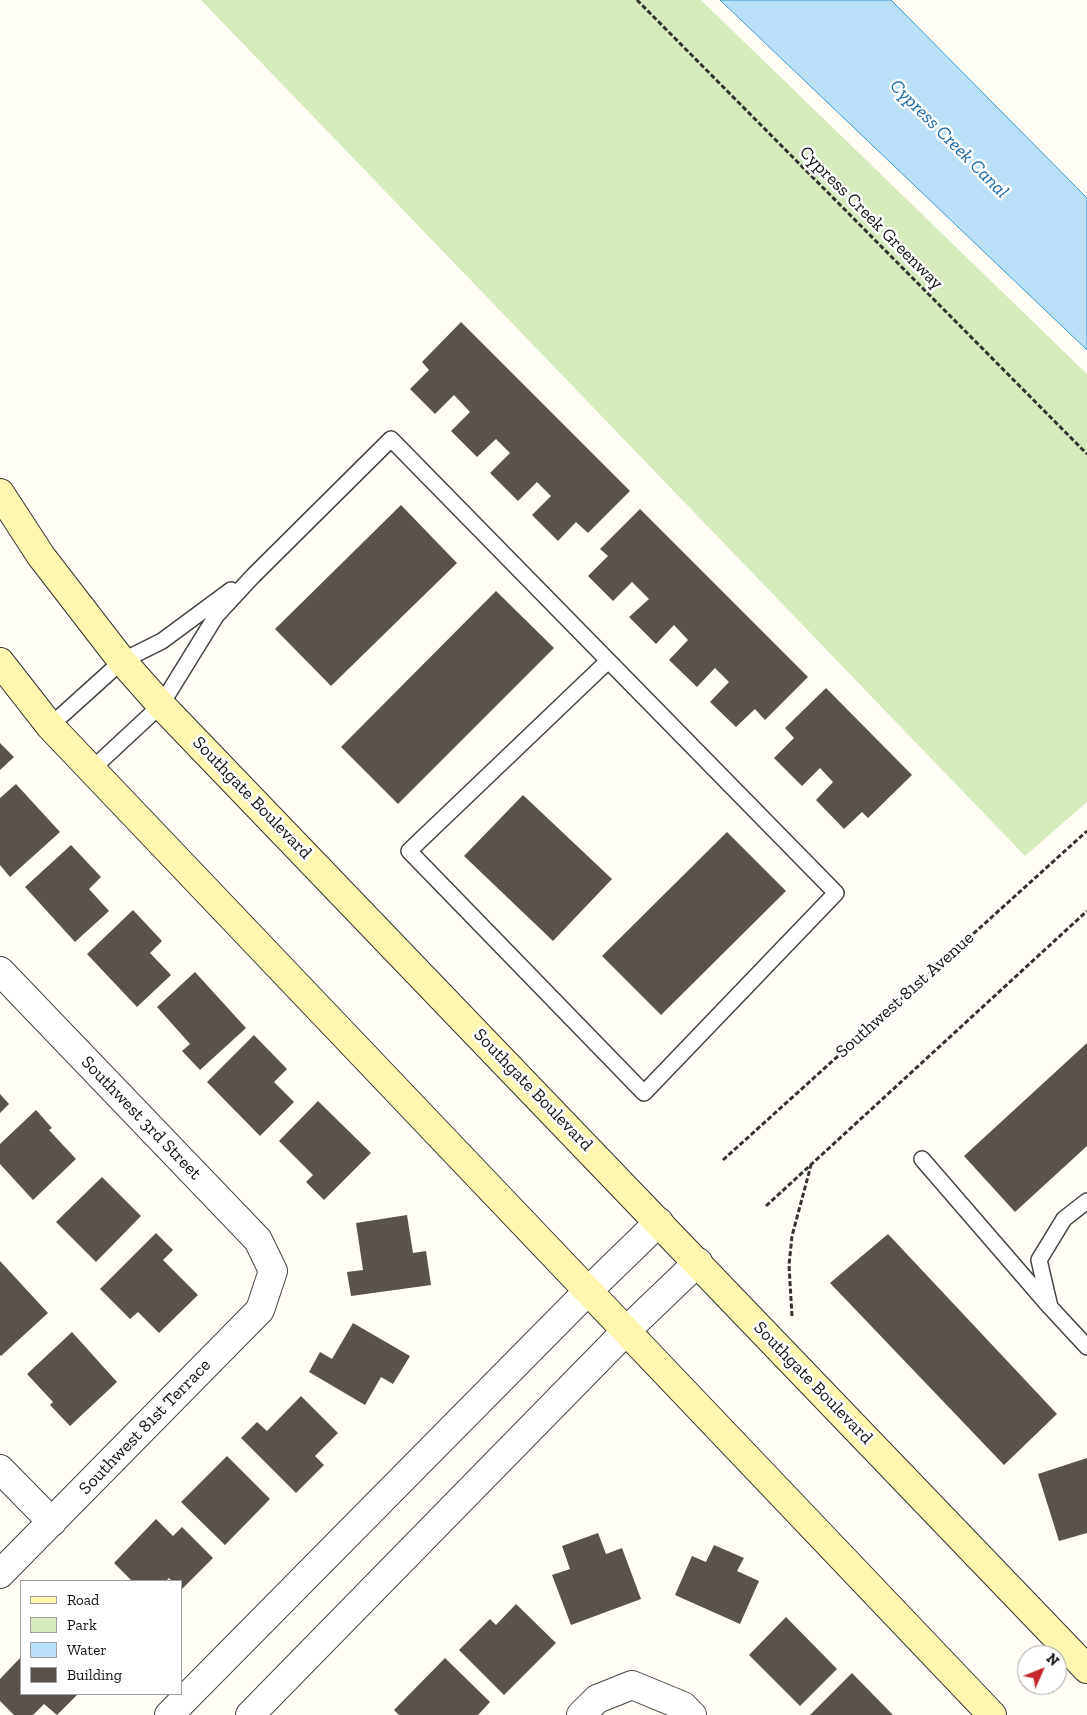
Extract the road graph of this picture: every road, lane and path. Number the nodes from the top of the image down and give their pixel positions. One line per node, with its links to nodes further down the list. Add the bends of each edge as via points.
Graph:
1 (637, 0): 2 (path, Cypress Creek Greenway)
2 (1087, 454)
3 (0, 494): 5 (main road, Southgate Boulevard, via 41,556)
4 (253, 576): 5 (lane, via 162,642); 6 (lane, via 391,439); 8 (lane, via 216,616)
5 (122, 661): 8 (main road, Southgate Boulevard); 9 (lane)
6 (608, 661): 6 (lane, via 836,893 644,1093 409,850)
7 (0, 662): 9 (main road)
8 (161, 705): 10 (lane); 19 (main road, Southgate Boulevard)
9 (50, 726): 10 (main road)
10 (91, 770): 22 (main road)
11 (1087, 831): 15 (path, Southwest 81st Avenue)
12 (1087, 911): 16 (path)
13 (0, 971): 21 (street, Southwest 3rd Street, via 258,1240)
14 (922, 1159): 23 (lane)
15 (723, 1160)
16 (811, 1164): 18 (path); 24 (path, via 792,1236 789,1264)
17 (1087, 1201): 23 (lane, via 1064,1219 1039,1260)
18 (766, 1206)
19 (659, 1222): 20 (main road, Southgate Boulevard); 22 (street)
20 (698, 1262): 25 (street); 30 (main road, Southgate Boulevard)
21 (273, 1271): 28 (street, Southwest 81st Terrace, via 260,1310)
22 (589, 1290): 25 (main road); 31 (street)
23 (1050, 1307): 26 (lane)
24 (793, 1320)
25 (627, 1330): 32 (street); 35 (main road)
26 (1087, 1347)
27 (0, 1469): 28 (street)
28 (52, 1522): 29 (street, Southwest 81st Terrace)
29 (0, 1574)
30 (1087, 1669)
31 (169, 1715)
32 (250, 1715)
33 (581, 1715): 34 (street, via 597,1699 632,1685 684,1706)
34 (692, 1715)
35 (992, 1715)

